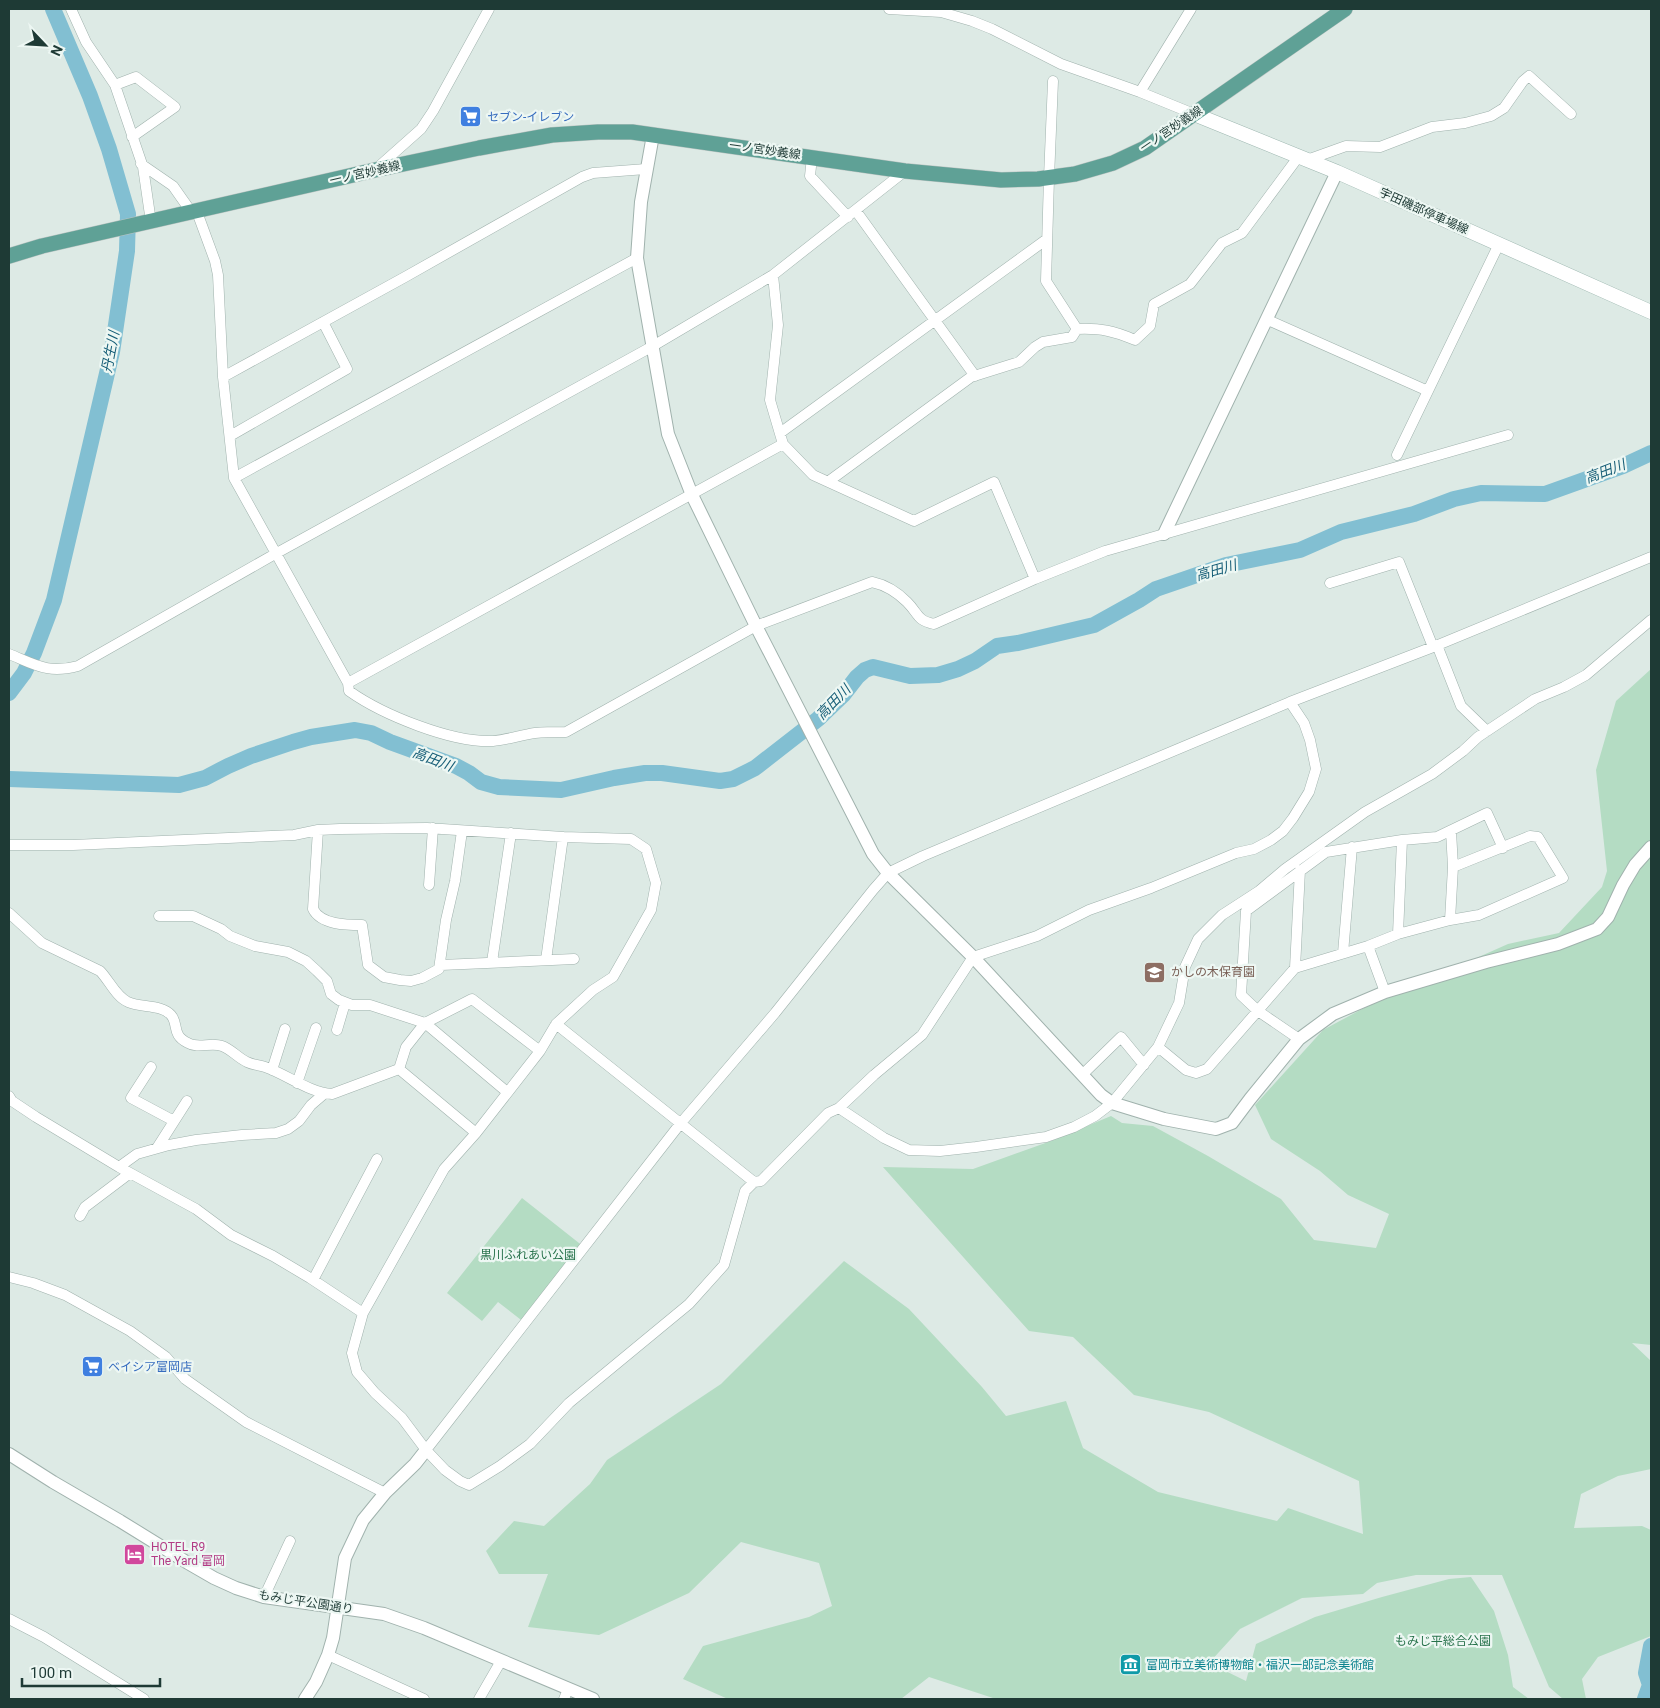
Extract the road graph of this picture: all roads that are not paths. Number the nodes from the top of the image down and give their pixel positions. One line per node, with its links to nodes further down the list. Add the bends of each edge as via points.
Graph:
1 (71, 9): 7 (street, via 86,42)
2 (490, 9): 17 (street, via 421,129)
3 (889, 9): 8 (street, via 942,12 972,21 1060,64)
4 (1190, 9): 8 (street)
5 (1345, 9): 9 (main road, 一ノ宮妙義線)
6 (1054, 81): 20 (street)
7 (115, 86): 12 (street); 12 (street, via 136,77 175,107)
8 (1140, 92): 9 (street)
9 (1194, 114): 14 (main road, 宇田磯部停車場線); 20 (main road, 一ノ宮妙義線, via 1128,157 1094,170)
10 (1571, 114): 14 (street, via 1528,76 1504,108 1491,116 1432,127 1380,147 1346,146)
11 (653, 136): 13 (main road, 一ノ宮妙義線); 16 (street); 17 (main road, 一ノ宮妙義線, via 632,132 552,135)
12 (132, 137): 15 (street)
13 (812, 157): 18 (main road, 一ノ宮妙義線); 22 (street, via 810,176)
14 (1303, 158): 19 (main road, 宇田磯部停車場線); 33 (street, via 1242,233 1222,243 1190,284 1154,304 1150,326 1135,340 1115,331)
15 (141, 164): 21 (street, via 173,186); 23 (street)
16 (646, 168): 27 (street); 32 (street, via 582,177)
17 (375, 170): 21 (main road, 一ノ宮妙義線)
18 (905, 171): 20 (main road, 一ノ宮妙義線, via 1020,181); 22 (street)
19 (1337, 172): 25 (main road, 宇田磯部停車場線); 31 (street)
20 (1049, 178): 24 (street)
21 (194, 212): 23 (main road, 一ノ宮妙義線); 36 (street, via 218,275)
22 (852, 214): 28 (street); 30 (street)
23 (148, 223): 26 (main road, 一ノ宮妙義線)
24 (1047, 239): 30 (street); 33 (street, via 1046,281)
25 (1499, 244): 29 (main road, 宇田磯部停車場線); 37 (street)
26 (9, 256)
27 (637, 258): 34 (street); 43 (street)
28 (773, 275): 34 (street); 38 (street, via 778,325 770,400)
29 (1651, 312)
30 (935, 320): 35 (street); 38 (street)
31 (1268, 320): 37 (street); 46 (street)
32 (323, 322): 36 (street); 40 (street, via 347,369)
33 (1077, 329): 35 (street, via 1072,337 1043,342 1019,362)
34 (653, 346): 45 (street, via 668,434); 47 (street)
35 (975, 376): 44 (street)
36 (223, 377): 40 (street)
37 (1428, 391): 42 (street)
38 (780, 433): 41 (street)
39 (1508, 435): 46 (street)
40 (230, 436): 43 (street)
41 (783, 444): 44 (street, via 813,475); 45 (street)
42 (1397, 455)
43 (234, 478): 47 (street)
44 (829, 482): 49 (street, via 914,520 994,482)
45 (692, 494): 52 (street); 55 (street)
46 (1164, 534): 49 (street, via 1105,551)
47 (276, 554): 54 (street, via 78,666 64,670 48,669); 55 (street)
48 (1651, 557): 53 (street)
49 (1035, 579): 52 (street, via 934,624 923,622 906,601 886,586 872,582)
50 (1330, 583): 53 (street, via 1399,562)
51 (1651, 620): 57 (street, via 1586,675 1564,688 1535,698)
52 (756, 626): 55 (street, via 566,732 536,733 494,741 462,739 415,724 360,699 349,692); 71 (street, via 873,854)
53 (1435, 646): 56 (street); 57 (street, via 1461,706)
54 (9, 654)
55 (348, 683)
56 (1290, 702): 71 (street); 79 (street, via 1304,723 1316,769 1309,792 1283,831 1254,849 1089,910 1038,936)
57 (1487, 731): 94 (street, via 1432,774 1365,812 1222,915 1198,939 1185,966 1179,1003)
58 (433, 828): 59 (street); 60 (street); 72 (street)
59 (318, 830): 65 (street, via 294,835); 83 (street, via 315,912 337,924 362,925 368,965 384,977 417,980 436,972)
60 (462, 831): 62 (street); 83 (street)
61 (1450, 831): 64 (street, via 1436,837); 67 (street, via 1486,813); 69 (street)
62 (511, 833): 63 (street); 82 (street)
63 (563, 837): 81 (street); 89 (street, via 631,839 646,849 656,883 651,910 613,977 593,990)
64 (1402, 840): 66 (street); 76 (street)
65 (9, 845)
66 (1352, 847): 70 (street, via 1326,852); 78 (street)
67 (1503, 848): 69 (street); 75 (street, via 1530,836 1538,838 1563,878 1479,915)
68 (1651, 848): 85 (street, via 1635,865 1608,916 1597,929 1558,944)
69 (1453, 867): 75 (street)
70 (1300, 870): 84 (street); 87 (street, via 1246,911 1241,995)
71 (888, 873): 79 (street); 109 (street)
72 (429, 885)
73 (9, 912): 99 (street, via 42,943 100,971 126,1002 170,1014 176,1032 189,1044 217,1044 250,1064)
74 (159, 916): 86 (street, via 193,916 255,946 288,952 306,961 326,981 331,994)
75 (1450, 920): 76 (street)
76 (1398, 934): 77 (street)
77 (1368, 946): 78 (street); 85 (street)
78 (1343, 953): 84 (street)
79 (973, 957): 100 (street); 107 (street, via 922,1035)
80 (574, 959): 81 (street)
81 (546, 960): 82 (street)
82 (492, 962): 83 (street)
83 (441, 965)
84 (1295, 968): 87 (street)
85 (1385, 992): 93 (street, via 1333,1014)
86 (345, 1003): 88 (street, via 370,1005); 92 (street)
87 (1258, 1011): 93 (street); 94 (street, via 1206,1069 1196,1073 1186,1070)
88 (425, 1023): 95 (street, via 472,999); 98 (street, via 406,1047); 102 (street)
89 (556, 1024): 95 (street); 109 (street)
90 (316, 1028): 101 (street)
91 (285, 1029): 99 (street)
92 (337, 1030)
93 (1298, 1039): 106 (street, via 1232,1123 1216,1129 1164,1119)
94 (1158, 1047): 96 (street)
95 (540, 1052): 102 (street)
96 (1144, 1065): 100 (street, via 1121,1037); 106 (street)
97 (151, 1067): 108 (street, via 131,1098)
98 (399, 1069): 103 (street, via 332,1094); 110 (street)
99 (272, 1070): 101 (street)
100 (1083, 1074): 106 (street, via 1101,1096)
101 (297, 1083): 103 (street)
102 (507, 1092): 110 (street)
103 (324, 1093): 111 (street, via 298,1121 276,1133 196,1140)
104 (9, 1096): 113 (street, via 28,1112)
105 (187, 1101): 108 (street)
106 (1112, 1103): 107 (street, via 1074,1127 1046,1137 940,1151 909,1150 884,1138)
107 (839, 1108): 115 (street, via 828,1113 761,1181)
108 (174, 1121): 111 (street)
109 (680, 1124): 115 (street); 120 (street)
110 (476, 1133): 119 (street, via 444,1170)
111 (157, 1148): 113 (street, via 137,1154)
112 (377, 1159): 118 (street)
113 (119, 1167): 114 (street)
114 (130, 1173): 116 (street, via 84,1207); 118 (street, via 196,1209 231,1235)
115 (754, 1182): 120 (street, via 745,1191 724,1265 689,1304 569,1404 530,1444 469,1485 445,1470)
116 (80, 1216)
117 (9, 1277): 122 (street, via 65,1295 144,1339 166,1357 185,1380 246,1422)
118 (314, 1280): 119 (street)
119 (363, 1313): 120 (street, via 352,1353 357,1372 402,1418)
120 (426, 1450): 122 (street)
121 (9, 1454): 124 (street, もみじ平公園通り, via 214,1578)
122 (385, 1494): 125 (street, via 363,1520 345,1558)
123 (290, 1541): 124 (street)
124 (264, 1597): 125 (street, もみじ平公園通り)
125 (338, 1607): 127 (street); 128 (street, もみじ平公園通り, via 384,1614)
126 (9, 1619): 130 (street)
127 (328, 1655): 131 (street); 132 (street)
128 (501, 1661): 129 (street, もみじ平公園通り); 133 (street)
129 (566, 1694): 134 (street, もみじ平公園通り)
130 (144, 1699)
131 (305, 1699)
132 (424, 1699)
133 (479, 1699)
134 (593, 1699)

